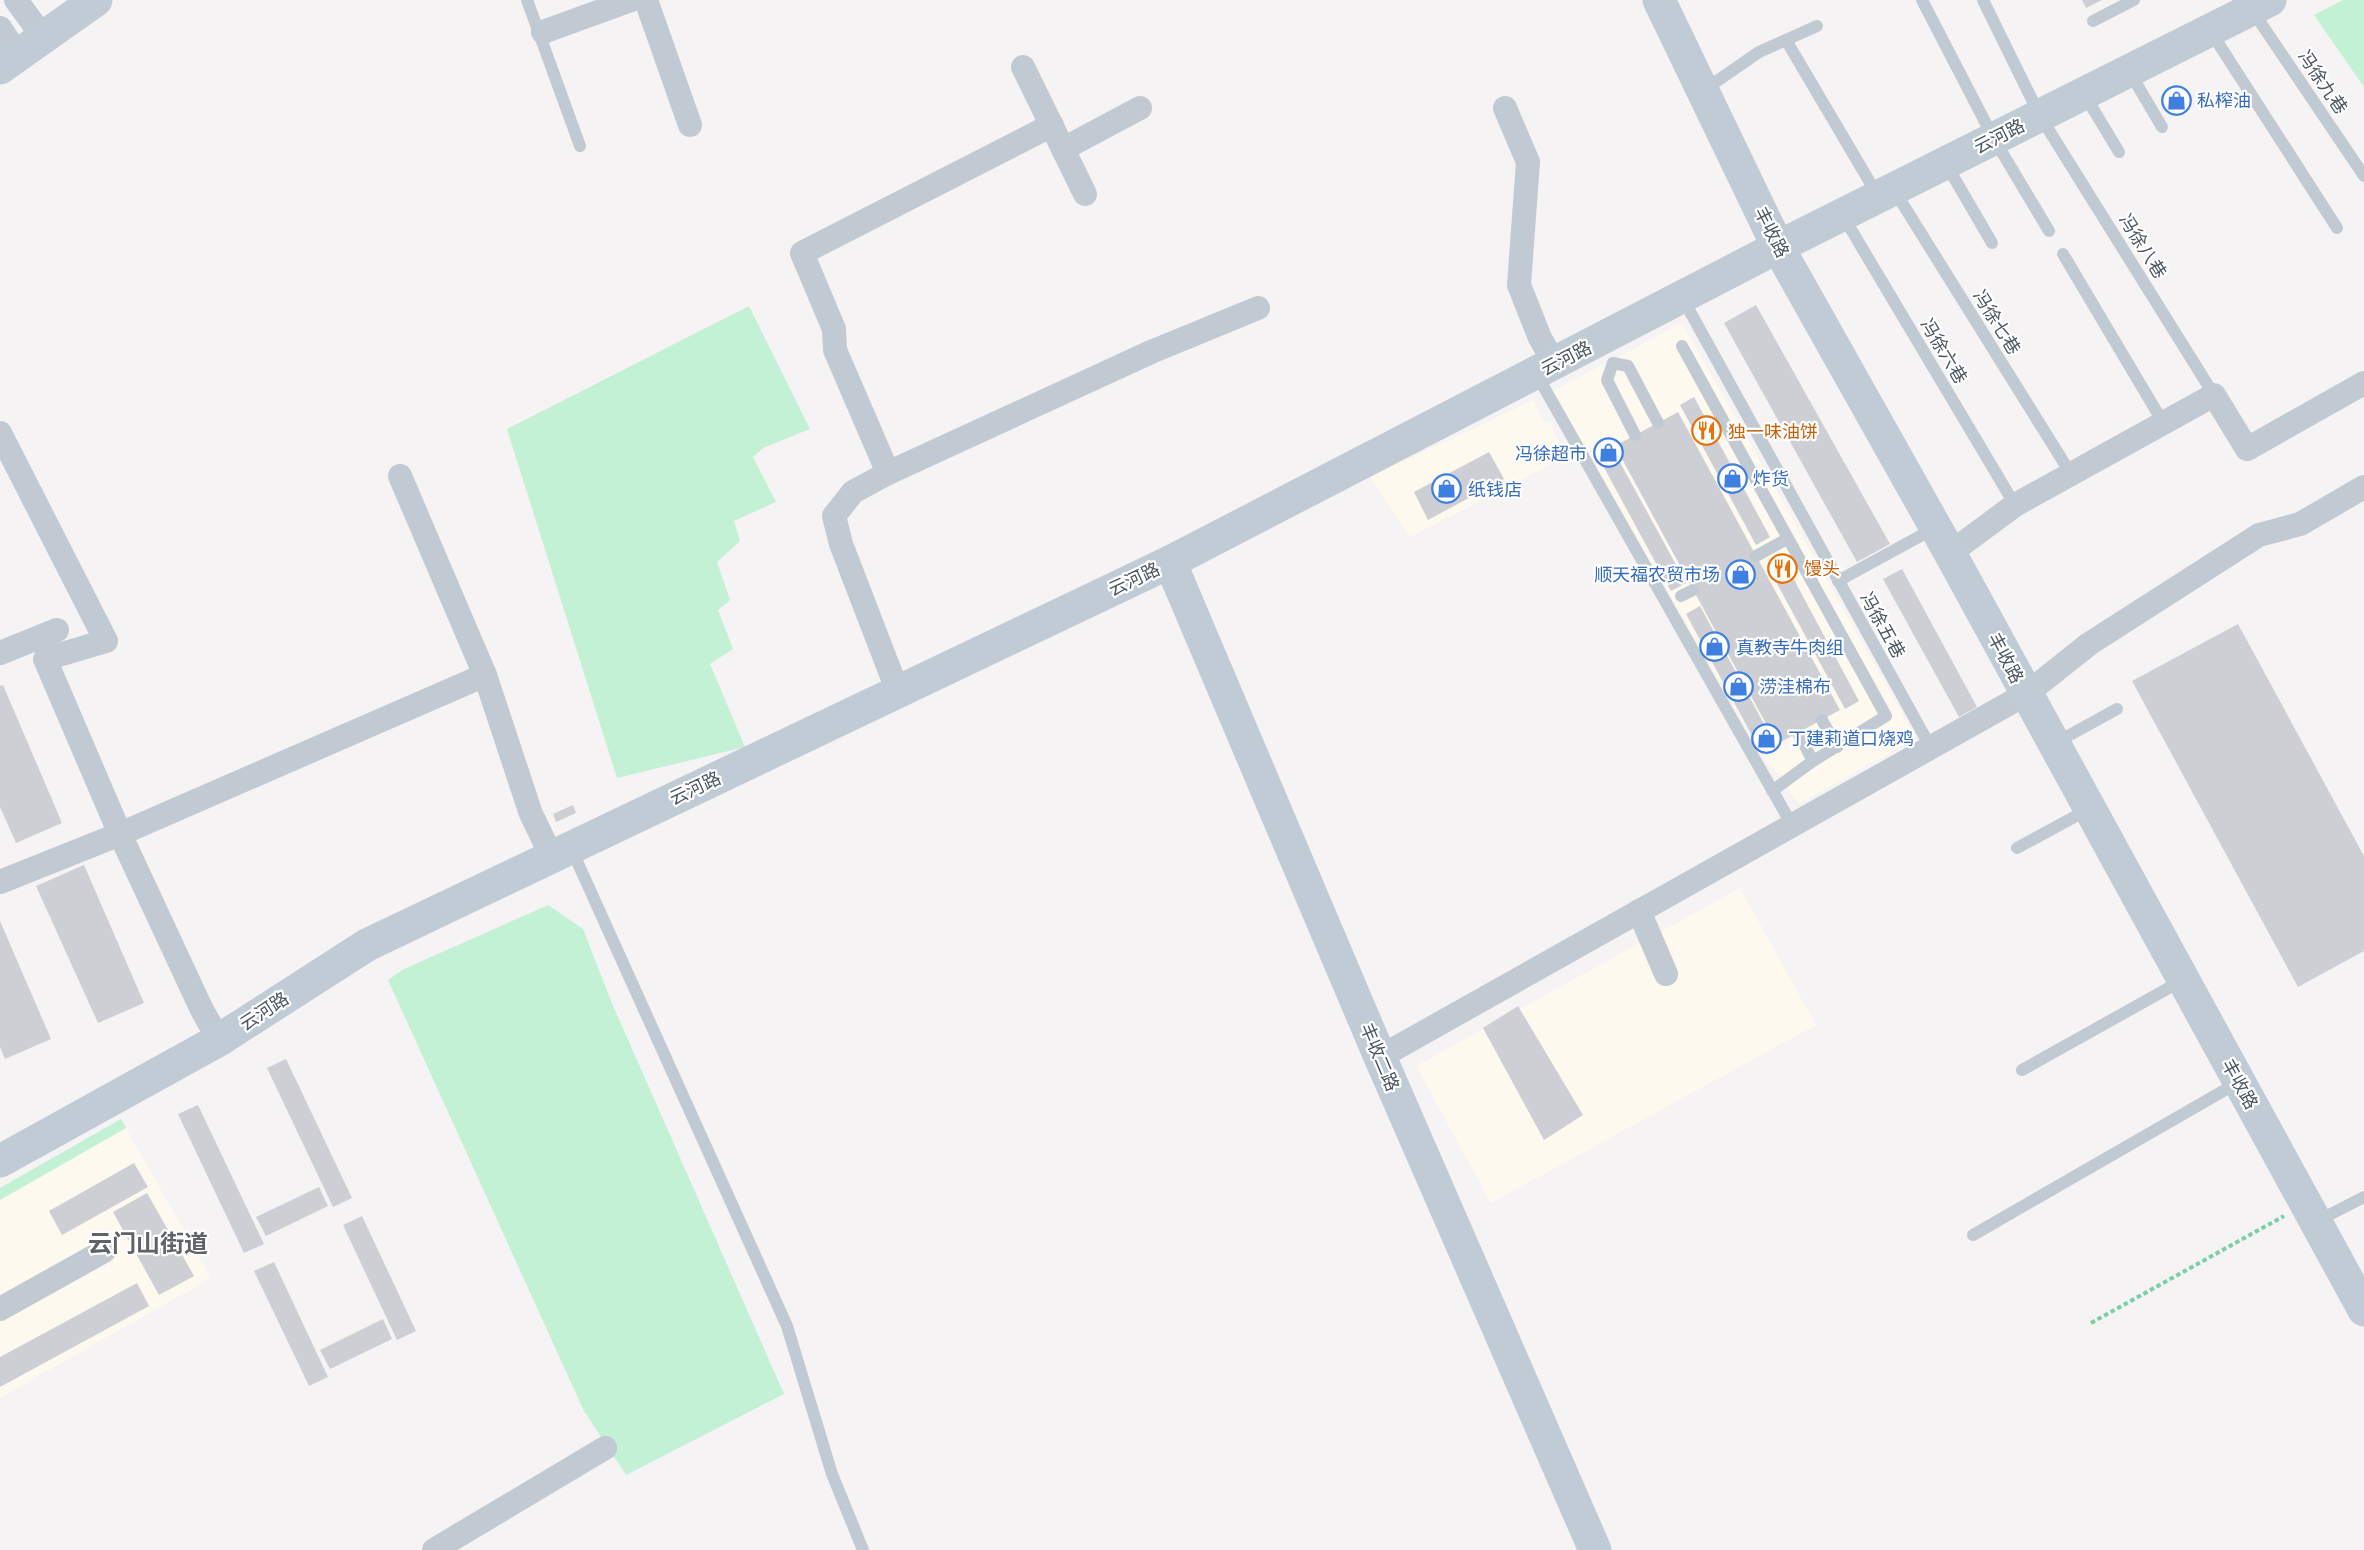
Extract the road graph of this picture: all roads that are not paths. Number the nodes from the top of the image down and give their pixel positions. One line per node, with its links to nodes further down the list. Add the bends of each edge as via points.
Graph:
1 (16, 0): 17 (street)
2 (526, 0): 29 (lane)
3 (631, 0): 15 (street)
4 (646, 0): 25 (street)
5 (1659, 0): 20 (street, 丰收路)
6 (1922, 0): 28 (lane)
7 (1983, 0): 24 (lane, 冯徐八巷)
8 (2134, 0): 11 (lane)
9 (93, 1): 17 (street)
10 (2261, 5): 14 (street, 云河路); 33 (lane, 冯徐九巷)
11 (2093, 21)
12 (1817, 26): 16 (lane)
13 (0, 28): 17 (street)
14 (2210, 30): 19 (street, 云河路); 37 (lane)
15 (543, 32)
16 (1786, 40): 20 (lane, via 1759,52); 34 (lane, 冯徐七巷)
17 (20, 53)
18 (1023, 68): 26 (street)
19 (2129, 71): 21 (street, 云河路); 27 (lane)
20 (1703, 91): 40 (street, 丰收路)
21 (2084, 93): 24 (street, 云河路); 31 (lane)
22 (1140, 108): 30 (street)
23 (1505, 108): 45 (street, via 1528,162 1519,285 1540,338)
24 (2040, 116): 28 (street, 云河路); 47 (lane, 冯徐八巷)
25 (690, 125)
26 (1052, 125): 30 (street); 52 (street, via 802,253 834,329 835,350)
27 (2162, 127)
28 (1994, 138): 32 (street, 云河路); 38 (lane)
29 (580, 146)
30 (1063, 149): 35 (street)
31 (2119, 152)
32 (1945, 163): 34 (street, 云河路); 39 (lane)
33 (2364, 176)
34 (1886, 193): 36 (street, 云河路); 53 (lane, 冯徐七巷)
35 (1085, 194)
36 (1842, 215): 40 (street, 云河路); 56 (lane, 冯徐六巷)
37 (2337, 228)
38 (2049, 231)
39 (1992, 243)
40 (1778, 247): 42 (street, 云河路); 58 (street, 丰收路)
41 (2063, 254): 49 (lane)
42 (1682, 298): 45 (street, 云河路); 61 (lane, 冯徐五巷)
43 (1258, 308): 52 (street, via 1151,352)
44 (1682, 346): 57 (lane)
45 (1546, 369): 60 (street, 云河路); 76 (lane)
46 (2364, 383): 47 (street, via 2247,450)
47 (2214, 395): 49 (street)
48 (1658, 423): 51 (lane, via 1628,366 1613,363 1607,380)
49 (2164, 424): 53 (street)
50 (0, 433): 79 (street, via 106,641 45,659)
51 (1635, 435)
52 (888, 473): 67 (street, via 853,492 834,516)
53 (2071, 474): 56 (street)
54 (400, 476): 66 (street)
55 (2364, 487): 68 (street, via 2300,524 2259,535 2089,644)
56 (2015, 505): 58 (street)
57 (1787, 539): 59 (lane); 73 (lane, via 1886,716)
58 (1943, 540): 61 (lane); 68 (street, 丰收路)
59 (1756, 556)
60 (1170, 562): 67 (street, 云河路); 87 (street, 丰收二路)
61 (1838, 581): 74 (lane, 冯徐五巷)
62 (1693, 590): 63 (lane)
63 (1681, 597)
64 (57, 630): 65 (street)
65 (0, 653)
66 (484, 675): 79 (street); 81 (street, via 531,814)
67 (898, 692): 81 (street, 云河路)
68 (2026, 694): 72 (street, 丰收路); 74 (street)
69 (2117, 709): 72 (lane)
70 (1822, 720): 73 (lane)
71 (1798, 733): 75 (lane)
72 (2053, 744): 77 (street, 丰收路)
73 (1837, 747): 75 (lane)
74 (1930, 748): 78 (street)
75 (1813, 761): 76 (lane)
76 (1772, 791): 78 (lane)
77 (2089, 809): 80 (lane); 85 (street, 丰收路)
78 (1792, 825): 83 (street)
79 (120, 834): 82 (street); 86 (street)
80 (2017, 848)
81 (561, 852): 86 (street, 云河路, via 367,945); 99 (lane, via 787,1326 832,1474)
82 (0, 882)
83 (1639, 911): 84 (street); 87 (street)
84 (1666, 974)
85 (2183, 980): 88 (lane); 89 (street, 丰收路)
86 (219, 1040): 90 (street, 云河路)
87 (1380, 1058): 100 (street, 丰收二路)
88 (2022, 1070)
89 (2239, 1082): 92 (street, 丰收路); 93 (lane)
90 (0, 1161)
91 (2364, 1197): 92 (lane)
92 (2311, 1213): 96 (street, 丰收路, via 2350,1275)
93 (1973, 1234)
94 (104, 1251): 95 (street)
95 (0, 1309)
96 (2364, 1310)
97 (605, 1448): 98 (street)
98 (434, 1550)
99 (863, 1550)
100 (1595, 1550)

